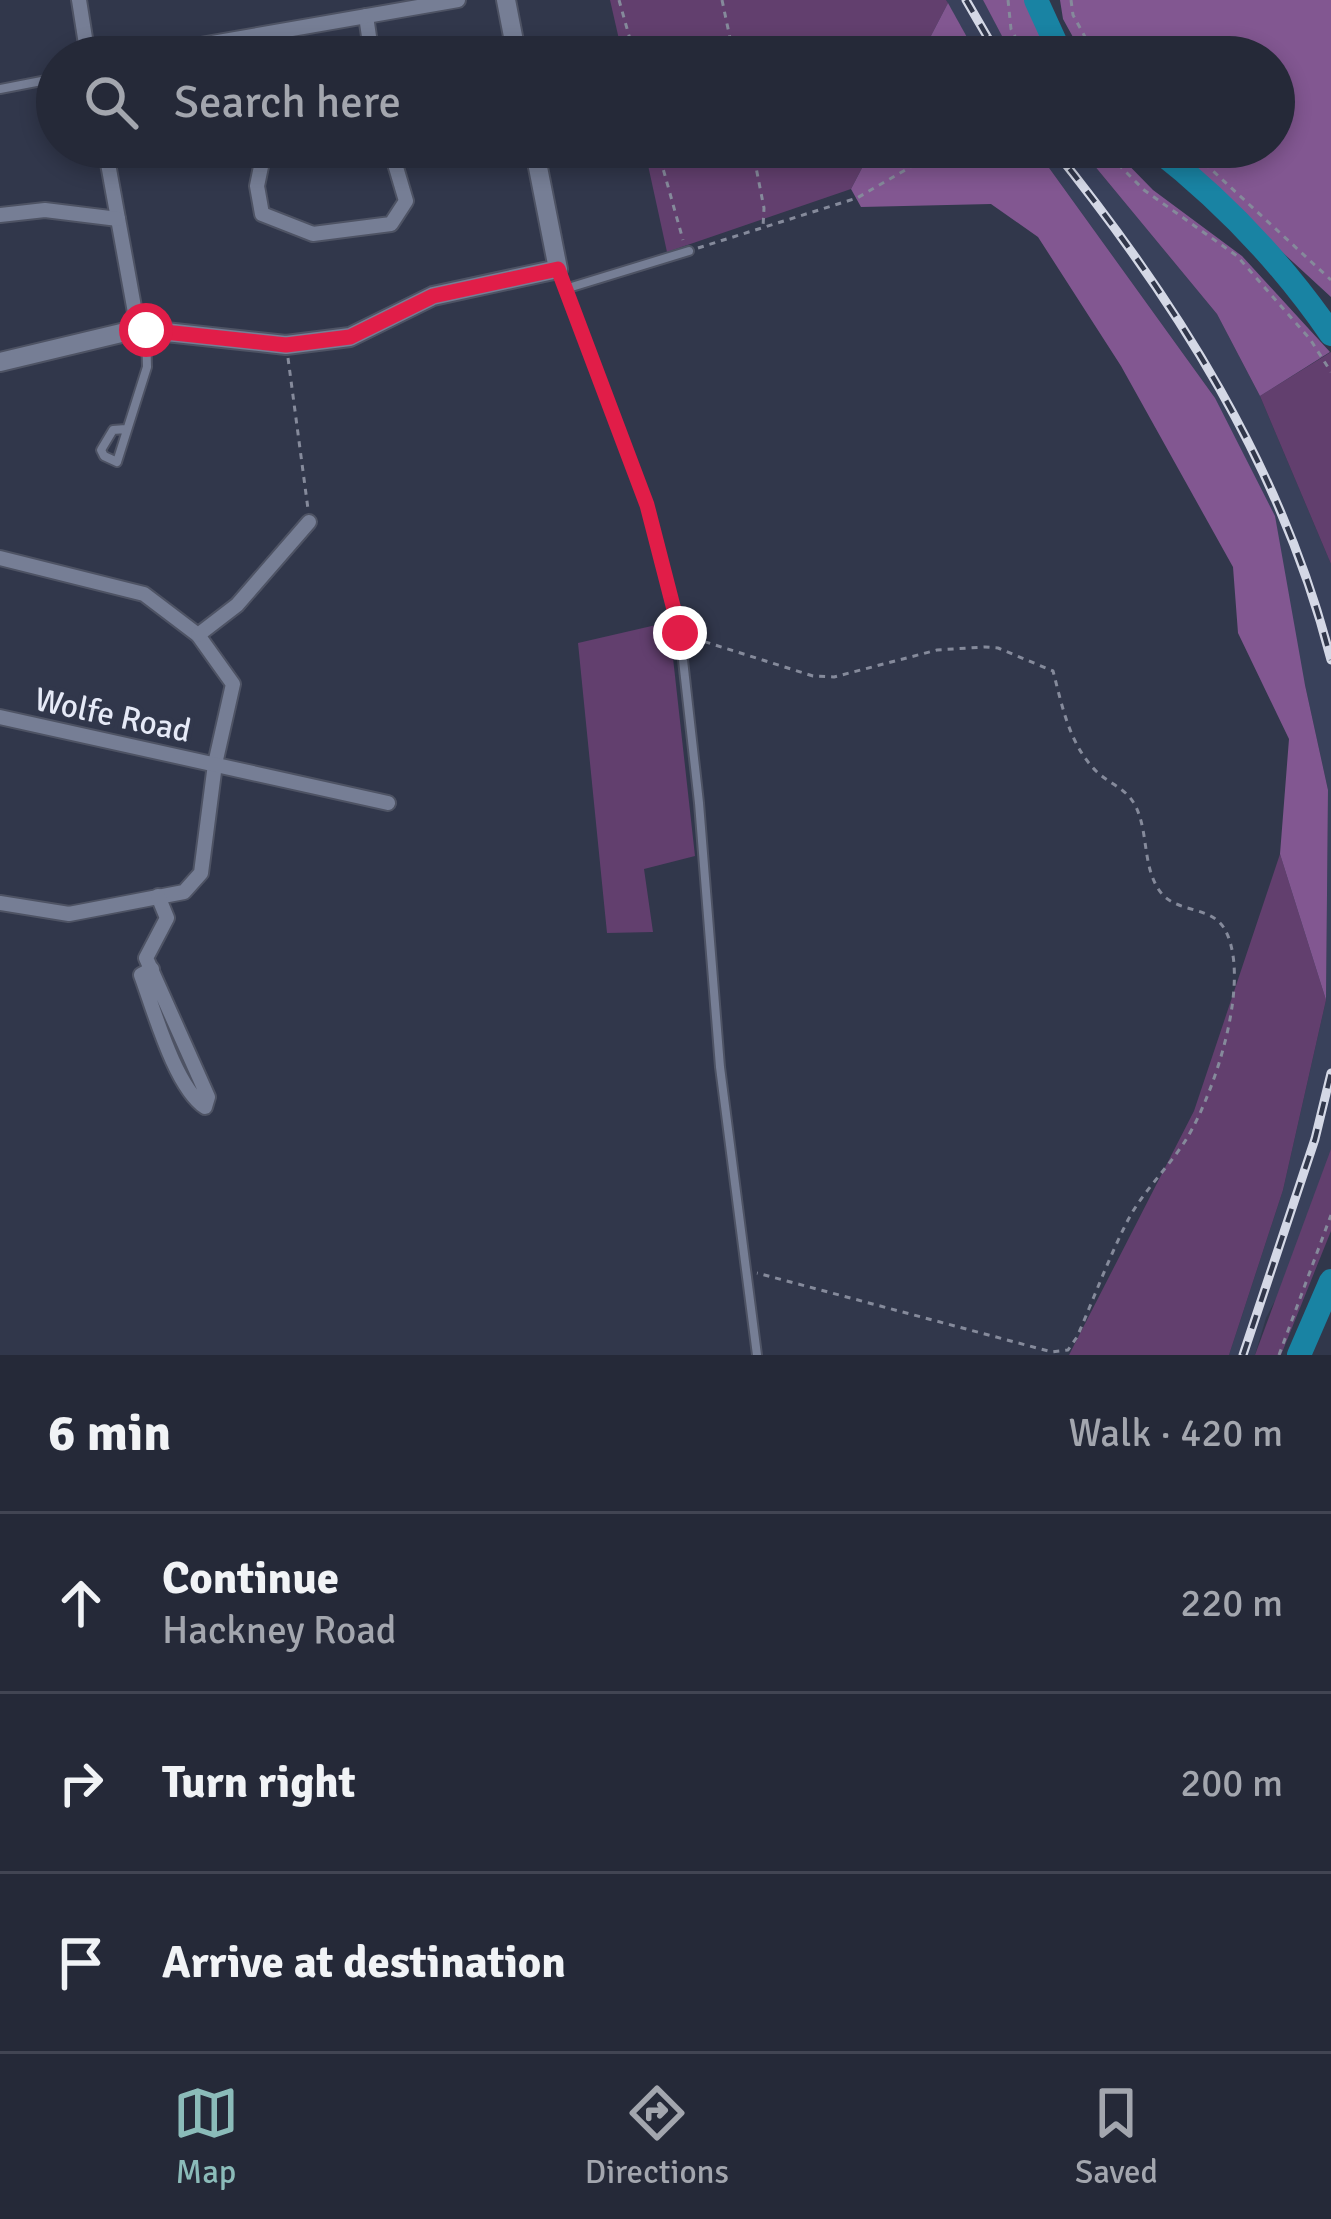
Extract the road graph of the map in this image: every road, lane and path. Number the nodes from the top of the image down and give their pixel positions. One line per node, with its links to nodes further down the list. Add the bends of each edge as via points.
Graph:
1 (79, 0): 9 (street)
2 (458, 0): 8 (street)
3 (506, 0): 12 (street)
4 (619, 0): 13 (path)
5 (722, 0): 14 (path)
6 (1008, 0): 15 (path)
7 (1071, 0): 16 (path)
8 (366, 16): 10 (street); 11 (street)
9 (85, 36)
10 (252, 36)
11 (369, 36)
12 (513, 36)
13 (628, 36)
14 (730, 36)
15 (1015, 36)
16 (1084, 36)
17 (36, 82): 18 (lane)
18 (0, 88)
19 (109, 168): 29 (street)
20 (261, 168): 21 (street, via 262,214 314,235 391,224 406,201)
21 (396, 168)
22 (539, 168): 32 (street)
23 (662, 168): 31 (path)
24 (756, 168): 30 (path)
25 (908, 168): 30 (path, via 857,197)
26 (1122, 168): 38 (path, via 1237,256)
27 (1209, 168): 33 (path)
28 (0, 215): 29 (street, via 45,210)
29 (118, 219): 35 (street)
30 (763, 227): 31 (path)
31 (689, 251): 34 (lane)
32 (558, 269): 34 (lane); 36 (street, via 433,296 350,337)
33 (1331, 280)
34 (565, 289): 42 (lane, via 647,505)
35 (142, 329): 36 (street); 37 (street); 39 (lane, via 147,367)
36 (286, 345): 40 (path)
37 (0, 362)
38 (1331, 372)
39 (127, 429)
40 (309, 522): 43 (street, via 237,605)
41 (0, 558): 43 (street, via 144,594)
42 (680, 633): 53 (lane); 53 (path, via 813,676 985,647 1053,670 1080,750 1137,808 1152,878 1164,896 1223,926 1237,979 1200,1115 1130,1216 1068,1350)
43 (198, 635): 45 (street, via 233,684)
44 (0, 718): 45 (street, Wolfe Road)
45 (215, 764): 46 (street, Wolfe Road); 47 (street, via 201,873 184,892)
46 (388, 803)
47 (158, 896): 48 (street, via 69,914); 49 (street, via 167,918 146,958)
48 (0, 903)
49 (152, 970): 50 (street); 51 (street, via 141,975)
50 (179, 1024): 51 (street); 51 (street, via 205,1107 192,1098)
51 (160, 1027)
52 (1331, 1216): 55 (path)
53 (746, 1270): 54 (lane)
54 (757, 1355)
55 (1280, 1355)

